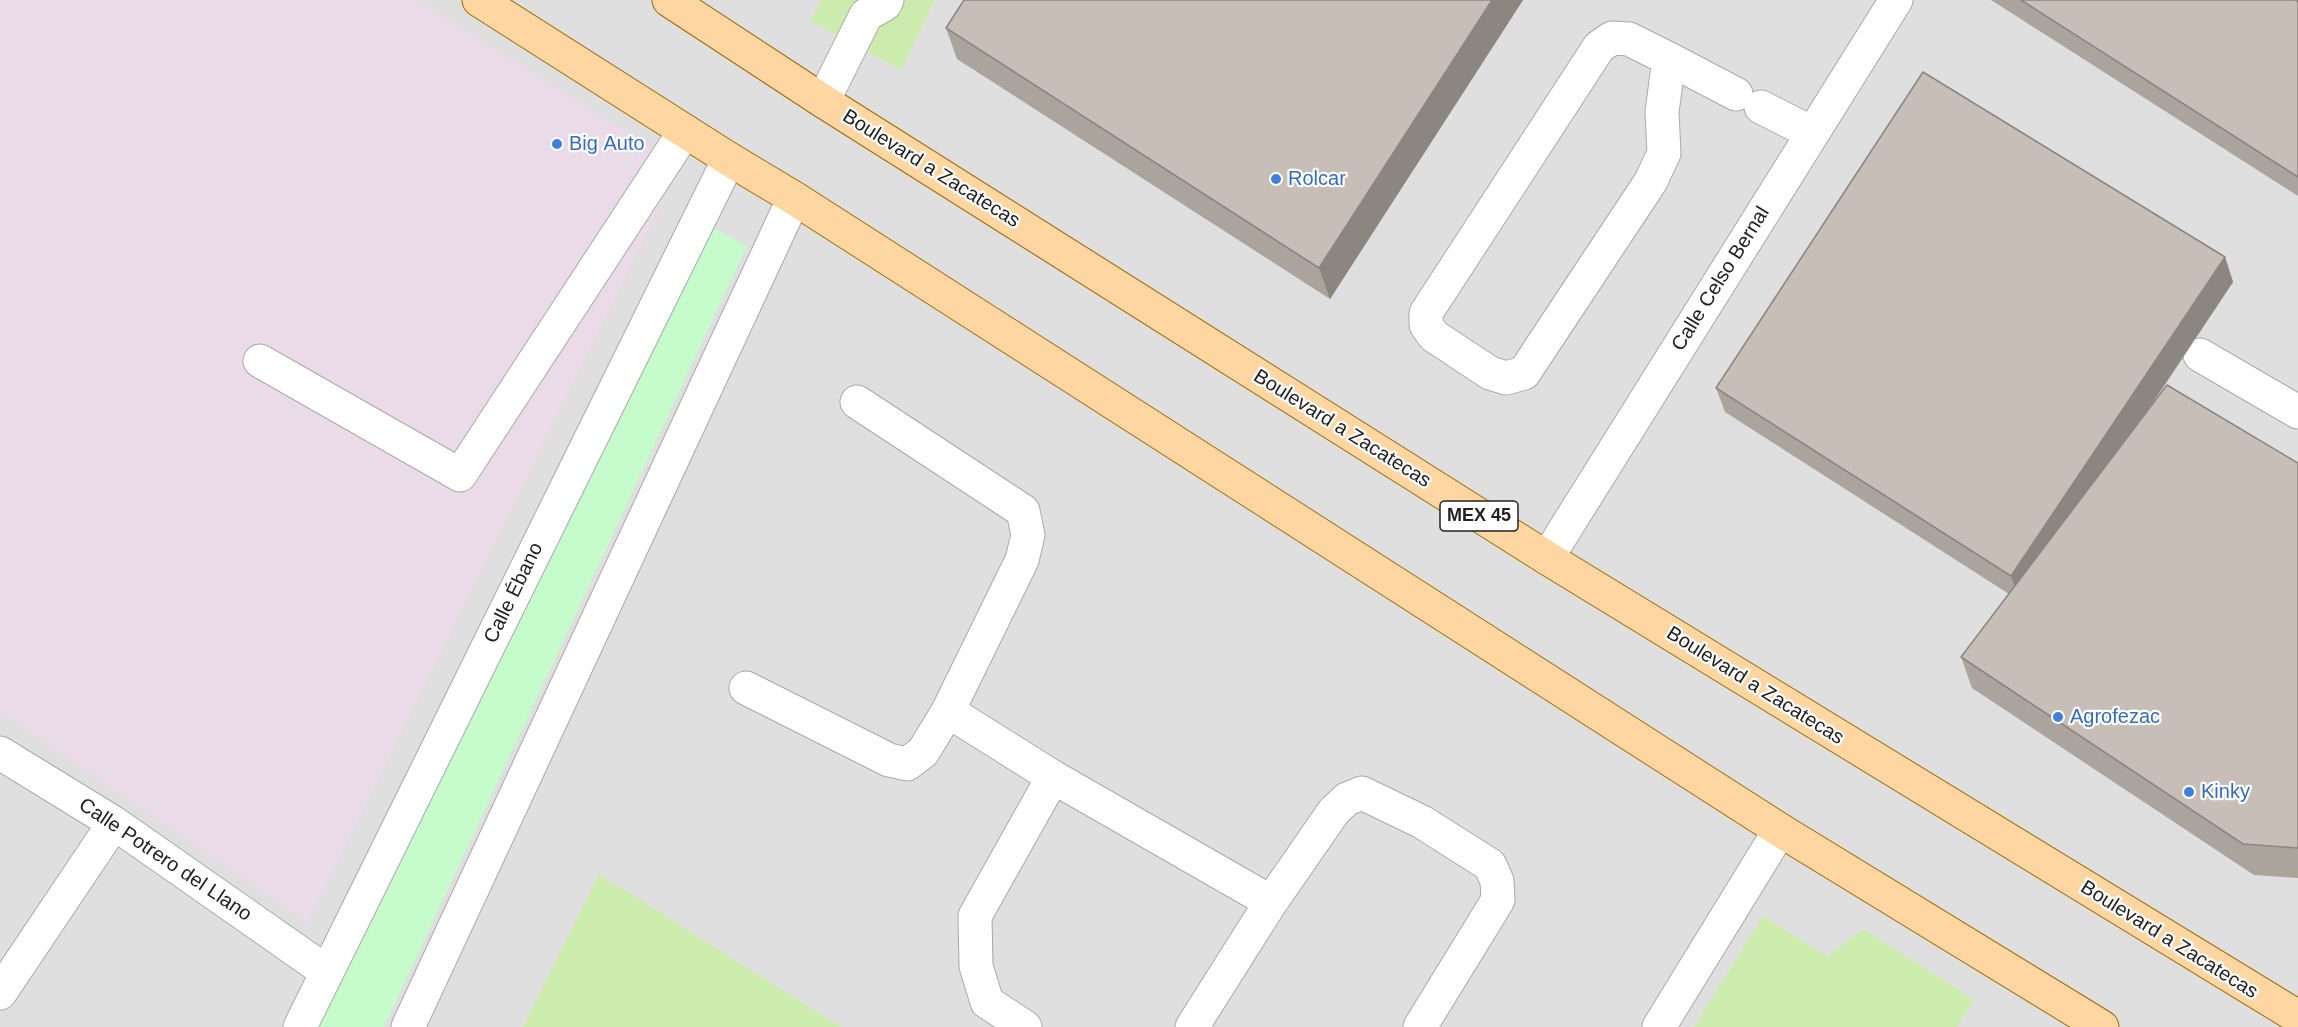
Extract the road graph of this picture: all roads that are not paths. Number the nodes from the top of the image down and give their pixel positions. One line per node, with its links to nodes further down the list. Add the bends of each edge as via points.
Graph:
1 (479, 0): 7 (main road)
2 (669, 0): 6 (main road, Boulevard a Zacatecas / MEX 45)
3 (1890, 2): 8 (street, Calle Celso Bernal)
4 (872, 5): 6 (street)
5 (1669, 59): 5 (street, via 1629,39 1612,38 1599,47 1426,313 1426,325 1434,336 1490,373 1506,378 1524,373 1651,182 1664,153 1662,112); 8 (street)
6 (823, 101): 15 (main road, Boulevard a Zacatecas / MEX 45)
7 (685, 131): 9 (main road); 12 (street, via 460,475)
8 (1812, 133): 15 (street, Calle Celso Bernal)
9 (729, 159): 10 (main road); 23 (street, Calle Ébano)
10 (794, 198): 21 (main road); 27 (street)
11 (2200, 355): 14 (street)
12 (260, 361)
13 (856, 402): 17 (street, via 1023,511 1028,535 1022,560)
14 (2298, 412)
15 (1546, 558): 25 (main road, Boulevard a Zacatecas / MEX 45)
16 (746, 687): 17 (street, via 889,760 907,764 923,752)
17 (948, 711): 19 (street)
18 (0, 753): 20 (street, Calle Potrero del Llano)
19 (1053, 777): 22 (street); 28 (street, via 975,916 976,966 987,1002)
20 (114, 823): 23 (street, Calle Potrero del Llano); 24 (street)
21 (1780, 830): 31 (street); 32 (main road)
22 (1271, 902): 29 (street); 30 (street, via 1334,811 1347,799 1362,793 1422,822 1490,865 1497,881 1498,900)
23 (327, 972): 26 (street, Calle Ébano)
24 (0, 993)
25 (2290, 1011)
26 (300, 1027)
27 (408, 1027)
28 (1025, 1027)
29 (1192, 1027)
30 (1420, 1027)
31 (1659, 1027)
32 (2102, 1027)

